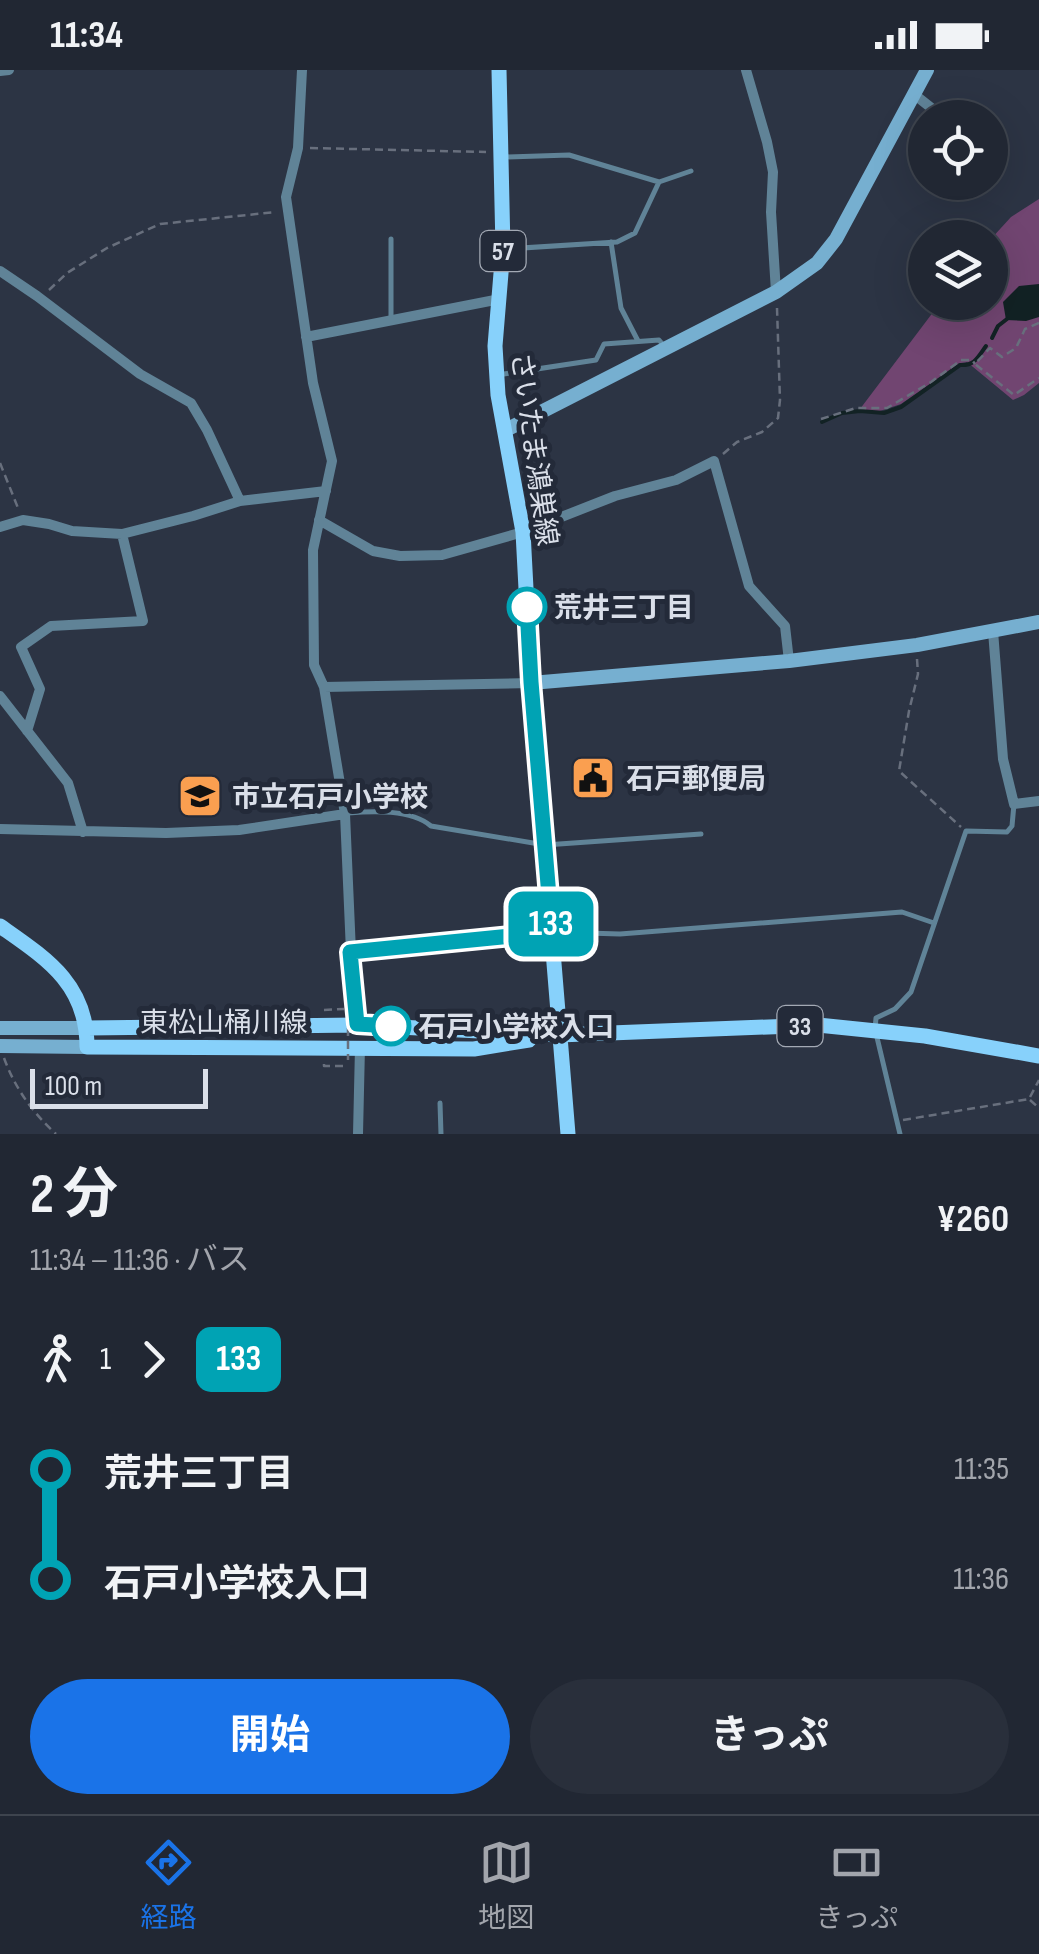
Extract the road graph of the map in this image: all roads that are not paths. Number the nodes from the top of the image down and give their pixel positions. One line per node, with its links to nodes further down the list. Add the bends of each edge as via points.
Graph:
1 (9, 70): 6 (street)
2 (302, 70): 19 (street, via 298,148 286,198)
3 (499, 70): 9 (main road, さいたま鴻巣線 / 57)
4 (746, 70): 16 (street, via 773,172)
5 (927, 70): 7 (street)
6 (0, 71)
7 (915, 95): 8 (street); 16 (street, via 836,240)
8 (921, 100)
9 (501, 155): 11 (lane, via 569,155); 14 (main road, さいたま鴻巣線 / 57)
10 (691, 171): 11 (lane)
11 (659, 182): 13 (lane, via 635,233)
12 (391, 239): 18 (lane)
13 (611, 242): 14 (lane); 20 (lane, via 621,308)
14 (503, 249): 17 (main road, さいたま鴻巣線 / 57)
15 (0, 271): 25 (street, via 140,374 191,403)
16 (776, 292): 21 (street)
17 (500, 299): 18 (street); 23 (main road, さいたま鴻巣線 / 57, via 495,346)
18 (392, 320): 19 (street)
19 (306, 338): 24 (street, via 332,460)
20 (638, 342): 21 (lane, via 659,340); 22 (lane, via 604,344 596,360)
21 (666, 348): 23 (street)
22 (504, 374)
23 (506, 430): 28 (main road, さいたま鴻巣線 / 57)
24 (326, 491): 25 (street); 26 (street)
25 (240, 501): 29 (street)
26 (320, 520): 28 (street, via 373,550 400,556 442,555); 34 (street, via 313,550 314,665)
27 (0, 527): 29 (street, via 23,520)
28 (523, 532): 32 (street, via 714,461 749,586 785,626); 33 (main road, さいたま鴻巣線 / 57)
29 (122, 534): 36 (street, via 142,620 51,626 21,647 40,689)
30 (1039, 622): 31 (street)
31 (993, 631): 32 (street); 38 (street, via 1003,759)
32 (789, 661): 33 (street)
33 (531, 682): 34 (street); 43 (main road, さいたま鴻巣線 / 57)
34 (324, 687): 39 (street)
35 (0, 696): 36 (street)
36 (27, 731): 41 (street, via 68,784)
37 (1039, 801): 38 (street)
38 (1014, 804): 44 (lane, via 1007,832 966,831)
39 (345, 814): 41 (street, via 239,830); 43 (lane, via 376,811); 47 (street)
40 (0, 829): 41 (street)
41 (84, 832)
42 (701, 834): 43 (lane)
43 (545, 845): 46 (main road, さいたま鴻巣線 / 57)
44 (934, 923): 46 (lane, via 902,912 620,934); 51 (lane, via 910,992 876,1018)
45 (0, 926): 50 (main road, via 71,985)
46 (552, 932): 47 (lane); 52 (main road, さいたま鴻巣線 / 57)
47 (350, 952): 48 (street)
48 (352, 1020): 50 (main road, 東松山桶川線 / 33); 52 (main road, 東松山桶川線 / 33)
49 (0, 1028): 50 (street)
50 (87, 1028): 54 (main road)
51 (875, 1029): 52 (main road, 東松山桶川線 / 33, via 818,1025); 56 (main road, 東松山桶川線 / 33); 61 (lane)
52 (559, 1035): 55 (main road, 東松山桶川線 / 33, via 474,1049); 60 (main road, さいたま鴻巣線 / 57)
53 (1, 1046): 54 (street)
54 (87, 1047): 55 (main road, 東松山桶川線 / 33)
55 (360, 1047): 58 (street)
56 (1039, 1056)
57 (440, 1104): 59 (lane)
58 (358, 1134)
59 (441, 1134)
60 (568, 1134)
61 (900, 1134)

